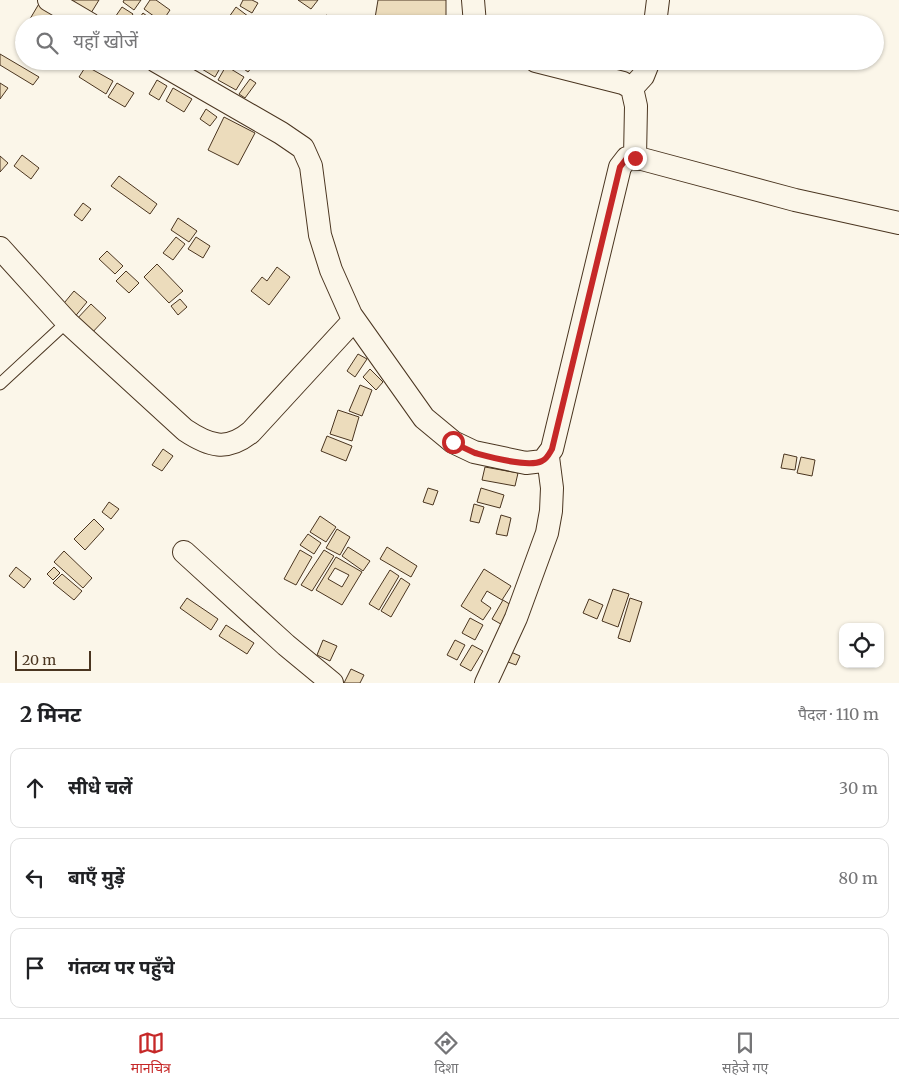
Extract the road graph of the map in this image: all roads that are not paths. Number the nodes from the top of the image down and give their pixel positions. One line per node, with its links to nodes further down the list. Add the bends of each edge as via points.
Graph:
1 (49, 0): 4 (street)
2 (473, 0): 5 (street)
3 (658, 0): 6 (street)
4 (75, 15)
5 (474, 15)
6 (656, 15)
7 (172, 70): 14 (street, via 303,148 311,166 324,250)
8 (572, 70): 10 (street)
9 (646, 70): 10 (street)
10 (632, 88): 11 (street, via 636,106)
11 (635, 158): 12 (street, via 795,200); 17 (street, via 627,158 620,167)
12 (899, 223)
13 (0, 248): 15 (street)
14 (354, 320): 15 (street, via 251,432 241,441 221,446 209,444 185,430); 17 (street, via 424,418 453,442 474,452 526,463 543,461)
15 (67, 322): 16 (lane)
16 (0, 384)
17 (548, 456): 20 (street, via 552,488 547,533 516,618)
18 (184, 552): 19 (street)
19 (322, 680)
20 (486, 683)

